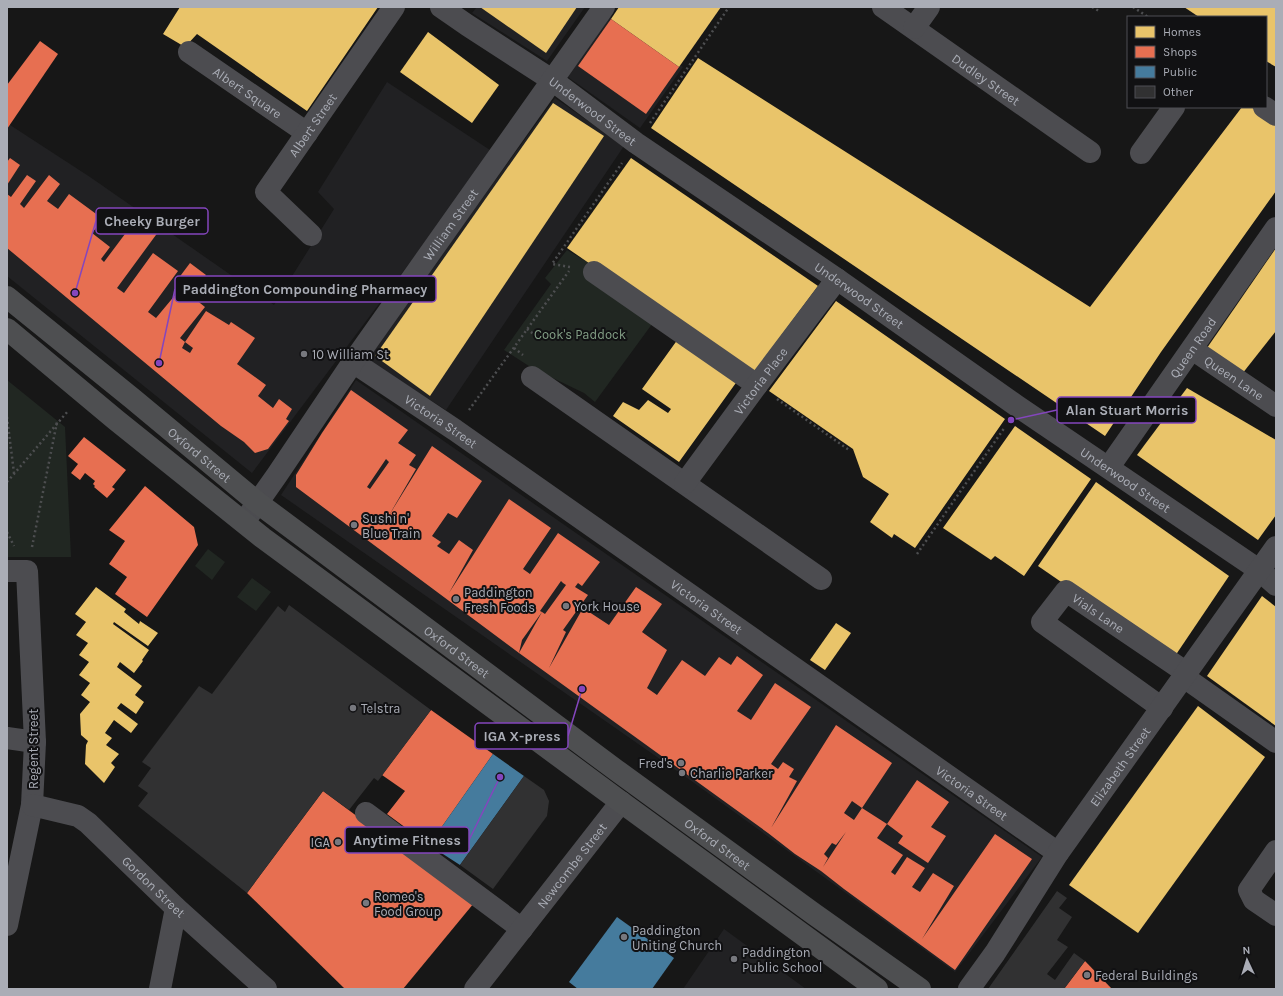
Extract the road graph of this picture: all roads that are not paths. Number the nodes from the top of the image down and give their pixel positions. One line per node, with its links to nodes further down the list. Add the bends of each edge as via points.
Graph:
1 (394, 7): 12 (street, Albert Street)
2 (441, 7): 8 (street, Underwood Street)
3 (604, 7): 8 (street, William Street)
4 (883, 7): 6 (street, Dudley Street)
5 (929, 7): 6 (street)
6 (914, 28): 13 (street, Dudley Street)
7 (189, 52): 12 (street, Albert Square)
8 (552, 80): 18 (street, Underwood Street, via 636,143); 22 (street, William Street)
9 (1173, 108): 14 (street)
10 (1266, 108): 11 (street)
11 (1276, 115)
12 (307, 133): 16 (street, Albert Street, via 266,192)
13 (1090, 152)
14 (1141, 153)
15 (1276, 228): 21 (street, Queen Road)
16 (311, 235)
17 (594, 272): 24 (street)
18 (837, 279): 24 (street, Victoria Place); 26 (street, Underwood Street, via 1017,406)
19 (7, 298): 28 (main road, Oxford Street)
20 (7, 329): 29 (main road, Oxford Street)
21 (1192, 349): 25 (street, Queen Lane); 26 (street, Queen Road)
22 (353, 362): 28 (street, William Street); 44 (street, Victoria Street)
23 (532, 377): 27 (street)
24 (757, 385): 27 (street, Victoria Place)
25 (1276, 406)
26 (1109, 467): 31 (street, Underwood Street)
27 (685, 483): 33 (street)
28 (258, 503): 29 (street, William Street); 53 (main road, Oxford Street, via 616,770)
29 (244, 522): 40 (main road, Oxford Street)
30 (1276, 546): 31 (street, Elizabeth Street)
31 (1259, 570): 34 (street, Underwood Street); 35 (street, Elizabeth Street)
32 (17, 571): 38 (street, Regent Street)
33 (821, 578)
34 (1276, 585)
35 (1186, 675): 36 (street, Elizabeth Street); 36 (street, Vials Lane, via 1066,591 1042,622); 39 (street)
36 (1162, 708): 44 (street, Elizabeth Street)
37 (7, 738): 38 (street)
38 (35, 742): 41 (street, Regent Street)
39 (1276, 742)
40 (620, 802): 48 (street, Newcombe Street); 52 (main road, Oxford Street)
41 (32, 805): 45 (street, Gordon Street, via 78,816 88,823); 47 (street, Regent Street)
42 (366, 813): 48 (street)
43 (1276, 851): 46 (street, via 1249,890 1254,900)
44 (1058, 853): 54 (street, Elizabeth Street)
45 (176, 908): 49 (street); 50 (street, Gordon Street)
46 (1276, 915)
47 (7, 925)
48 (522, 929): 51 (street, Newcombe Street)
49 (160, 989)
50 (266, 989)
51 (475, 989)
52 (878, 989)
53 (920, 989)
54 (969, 989)

